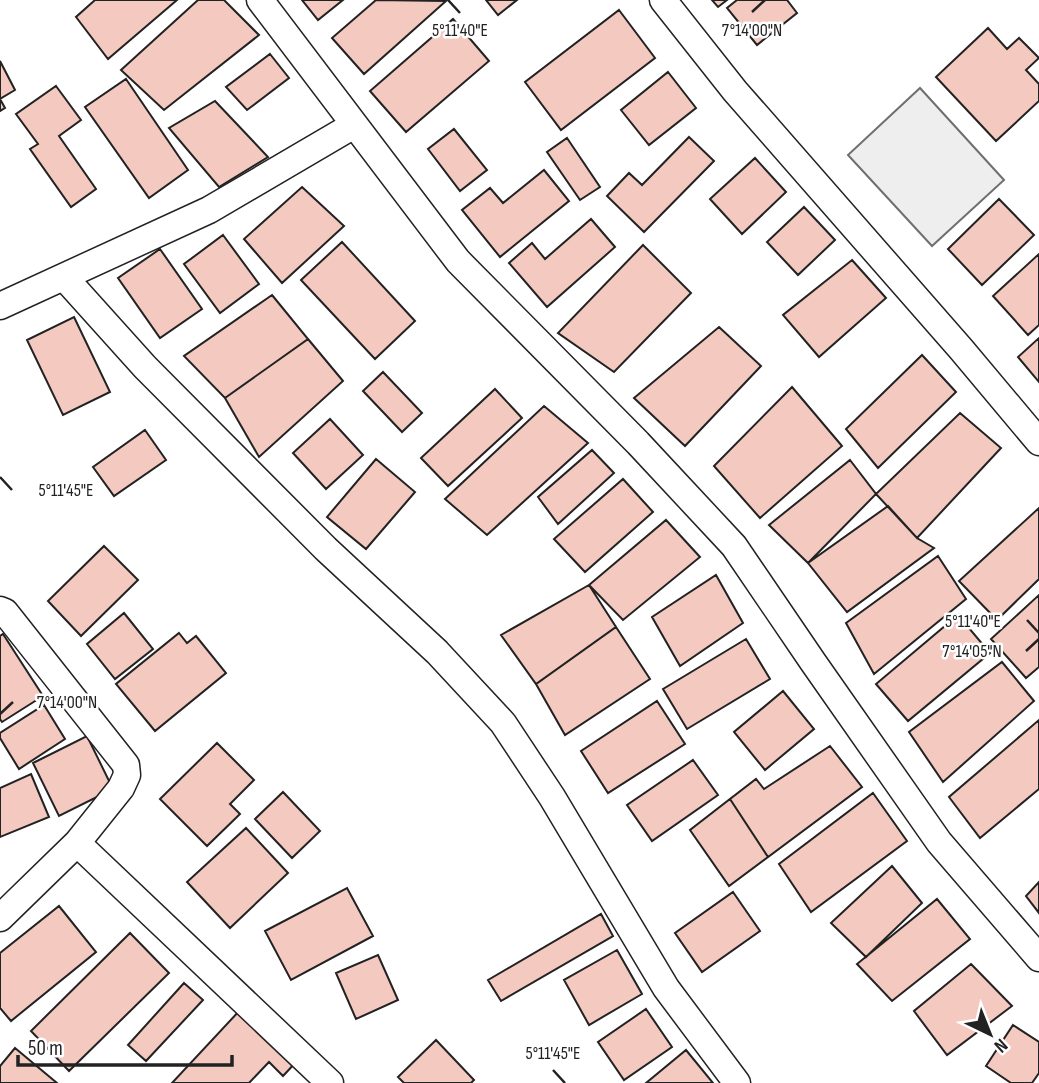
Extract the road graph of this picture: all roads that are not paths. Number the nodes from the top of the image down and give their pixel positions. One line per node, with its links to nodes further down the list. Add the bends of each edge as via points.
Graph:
1 (260, 0): 3 (street)
2 (663, 0): 6 (street, via 735,92)
3 (354, 125): 4 (street, via 209,210); 10 (street, via 458,261 734,546 939,842)
4 (64, 277): 5 (street); 12 (street, via 155,376 326,549 437,652 503,723 666,988)
5 (0, 306)
6 (1039, 442)
7 (0, 610): 8 (street, via 126,765 121,788)
8 (77, 843): 9 (street); 11 (street)
9 (0, 918)
10 (1039, 958)
11 (330, 1083)
12 (737, 1083)

